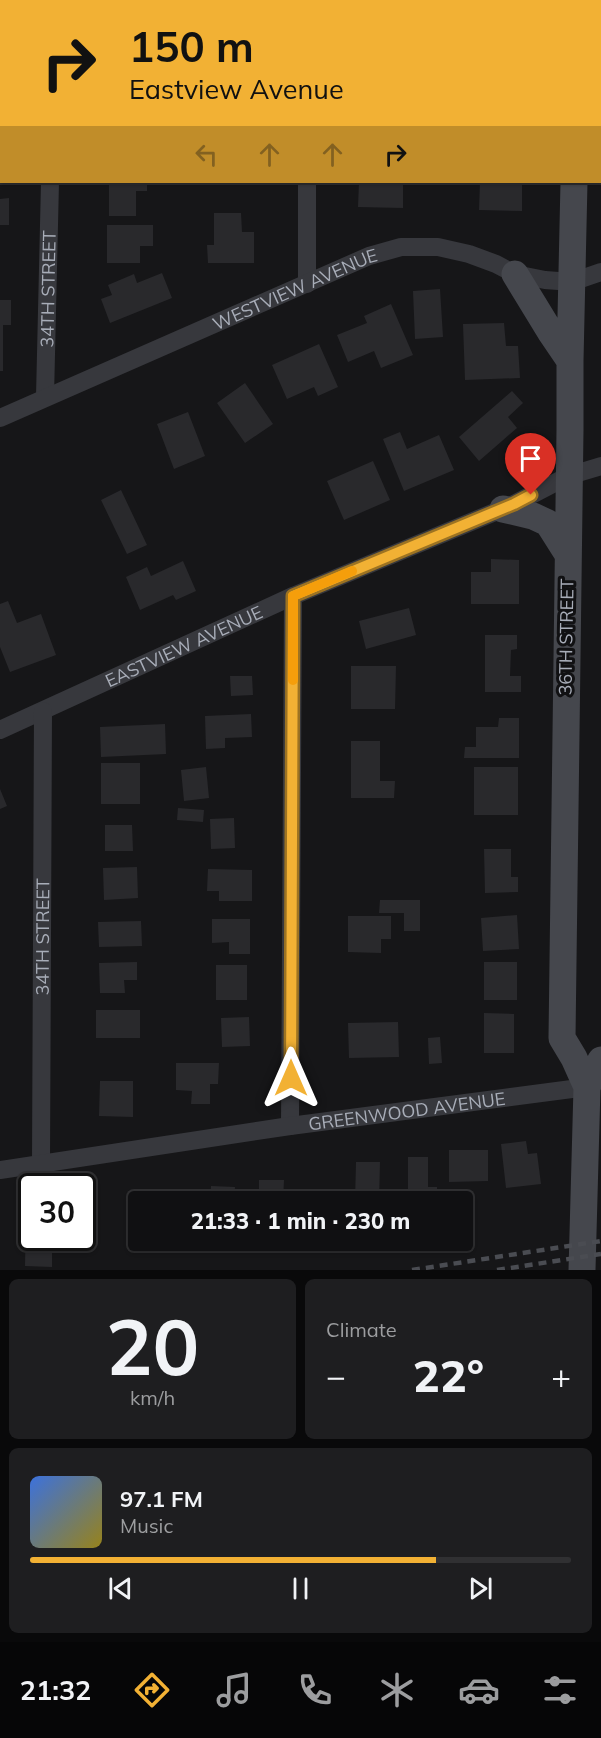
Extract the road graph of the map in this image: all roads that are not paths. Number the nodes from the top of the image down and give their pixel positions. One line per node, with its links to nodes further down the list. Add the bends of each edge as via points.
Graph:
1 (50, 183): 9 (street, 34TH STREET)
2 (307, 183): 7 (street)
3 (574, 183): 6 (street, 36TH STREET)
4 (601, 272): 6 (street, WESTVIEW AVENUE)
5 (515, 274): 6 (street, WESTVIEW AVENUE); 7 (street, WESTVIEW AVENUE, via 469,254 438,247 401,247 369,256); 8 (street)
6 (572, 282): 8 (street, 36TH STREET)
7 (307, 284): 9 (street, WESTVIEW AVENUE)
8 (570, 361): 12 (street, 36TH STREET)
9 (45, 397): 10 (street, WESTVIEW AVENUE)
10 (0, 418)
11 (601, 466): 12 (street, EASTVIEW AVENUE)
12 (568, 476): 13 (street, EASTVIEW AVENUE); 14 (street, 36TH STREET)
13 (503, 509): 14 (street, via 548,523); 15 (street, EASTVIEW AVENUE)
14 (567, 553): 19 (street, 36TH STREET, via 561,1038)
15 (293, 596): 16 (street, EASTVIEW AVENUE); 20 (street)
16 (44, 711): 17 (street, EASTVIEW AVENUE); 21 (street, 34TH STREET)
17 (0, 730)
18 (601, 1060): 19 (street, 36TH STREET)
19 (594, 1086): 20 (street, GREENWOOD AVENUE); 23 (street, 36TH STREET)
20 (291, 1126): 21 (street, GREENWOOD AVENUE)
21 (41, 1164): 22 (street, GREENWOOD AVENUE)
22 (0, 1170)
23 (582, 1270)

